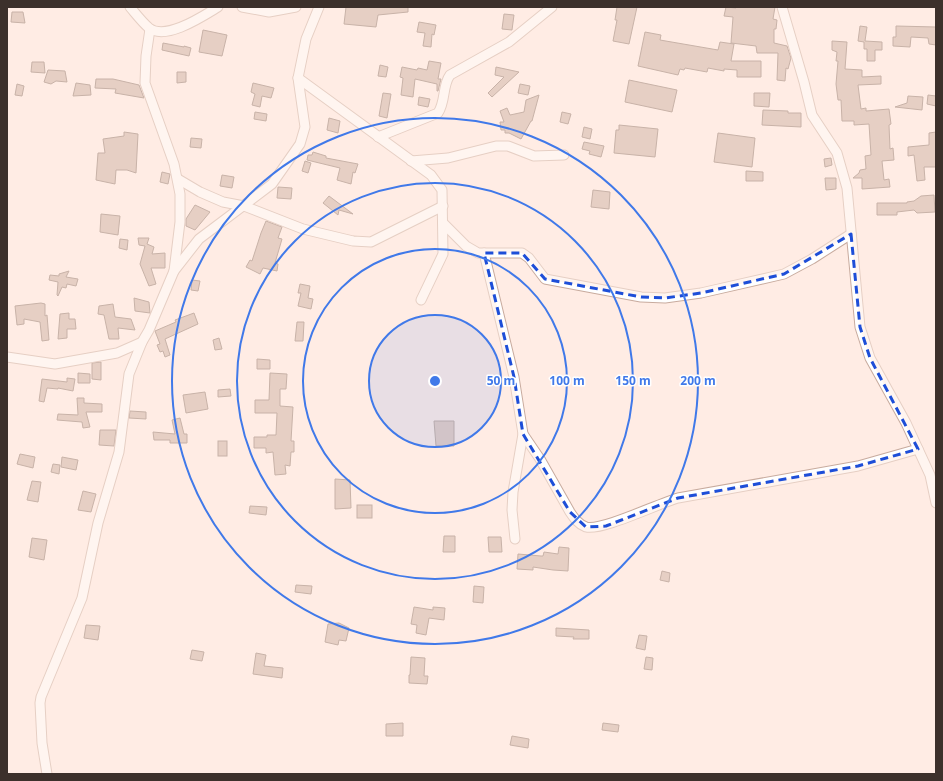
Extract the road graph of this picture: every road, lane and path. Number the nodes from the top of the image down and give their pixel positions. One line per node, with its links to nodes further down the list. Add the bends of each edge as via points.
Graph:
1 (130, 7): 8 (street)
2 (218, 7): 8 (street, via 173,30 165,32)
3 (242, 7): 4 (street, via 269,12)
4 (296, 7)
5 (319, 7): 9 (street, via 306,39)
6 (552, 7): 10 (street, via 509,42 450,75 445,82 442,107 438,113)
7 (782, 7): 17 (street, via 812,115 837,153 847,188)
8 (150, 29): 13 (street, via 145,83)
9 (298, 78): 10 (street); 14 (street, via 305,127 300,144 272,184)
10 (378, 137): 12 (street)
11 (564, 155): 12 (street, via 534,156 508,146 496,146 448,158)
12 (411, 161): 15 (street, via 431,176 442,190)
13 (178, 179): 14 (street, via 211,198); 19 (street, via 180,222)
14 (244, 206): 15 (street, via 303,229 354,241 371,242); 19 (street, via 199,239)
15 (443, 206): 16 (street)
16 (443, 223): 18 (street, via 466,246 478,253); 20 (street, via 443,254)
17 (851, 234): 18 (street, via 784,274 701,293 665,298 545,279 522,253); 24 (street, via 860,327 870,358)
18 (484, 253): 23 (street, via 514,377)
19 (174, 271): 21 (street)
20 (421, 300)
21 (142, 342): 22 (street, via 117,353 55,364); 27 (street, via 129,374 118,452 98,523 82,598 41,697 42,743)
22 (7, 358)
23 (523, 434): 24 (street, via 570,512 586,527 606,526 678,498 858,466); 26 (street, via 513,492 512,510)
24 (918, 449): 25 (street, via 930,475)
25 (936, 503)
26 (516, 539)
27 (47, 774)

